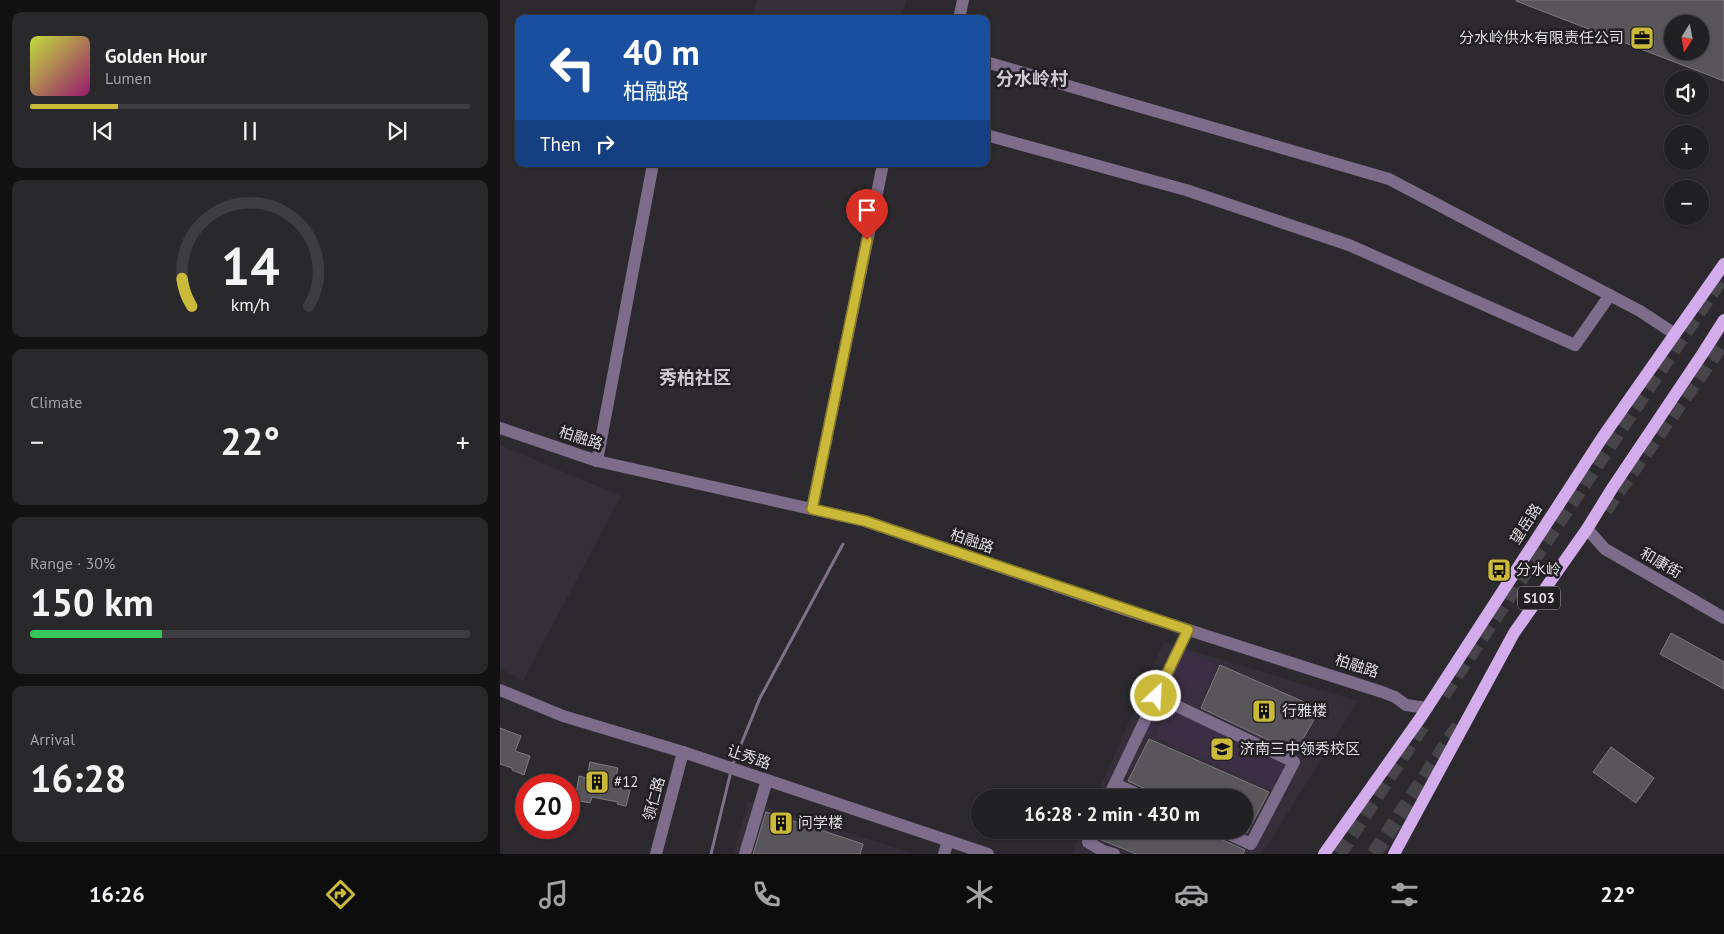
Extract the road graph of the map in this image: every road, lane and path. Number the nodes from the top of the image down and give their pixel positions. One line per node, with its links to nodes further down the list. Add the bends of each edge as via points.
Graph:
1 (963, 0): 2 (street)
2 (960, 15)
3 (990, 63): 8 (street, via 1389,179)
4 (990, 136): 8 (street, via 1186,190 1349,245 1575,345)
5 (652, 167): 12 (street)
6 (882, 167): 13 (street)
7 (1724, 264): 10 (main road, 望岳路 / S103)
8 (1610, 295): 10 (street)
9 (1724, 320): 14 (main road, S103)
10 (1676, 334): 19 (main road, 望岳路 / S103, via 1602,438)
11 (500, 428): 12 (street, 柏融路)
12 (597, 461): 13 (street, 柏融路)
13 (812, 509): 16 (street, 柏融路, via 865,521)
14 (1587, 529): 15 (street, 和康街, via 1605,549); 34 (main road, S103, via 1514,633)
15 (1724, 618)
16 (1188, 630): 18 (street); 19 (street, 柏融路, via 1382,692 1406,705)
17 (500, 690): 20 (street, 让秀路, via 563,716)
18 (1156, 696): 22 (street); 26 (street, via 1294,762 1251,844)
19 (1427, 708): 33 (main road, 望岳路 / S103)
20 (684, 752): 21 (street, 让秀路); 28 (street, 领仁路)
21 (767, 780): 27 (street, 让秀路); 29 (street)
22 (1115, 784): 23 (street); 24 (street)
23 (1112, 789)
24 (1126, 789)
25 (1090, 839): 32 (street, via 1088,842)
26 (1240, 839)
27 (948, 840): 30 (street); 31 (street, 让秀路)
28 (656, 854)
29 (744, 854)
30 (944, 854)
31 (988, 854)
32 (1114, 854)
33 (1324, 854)
34 (1394, 854)

